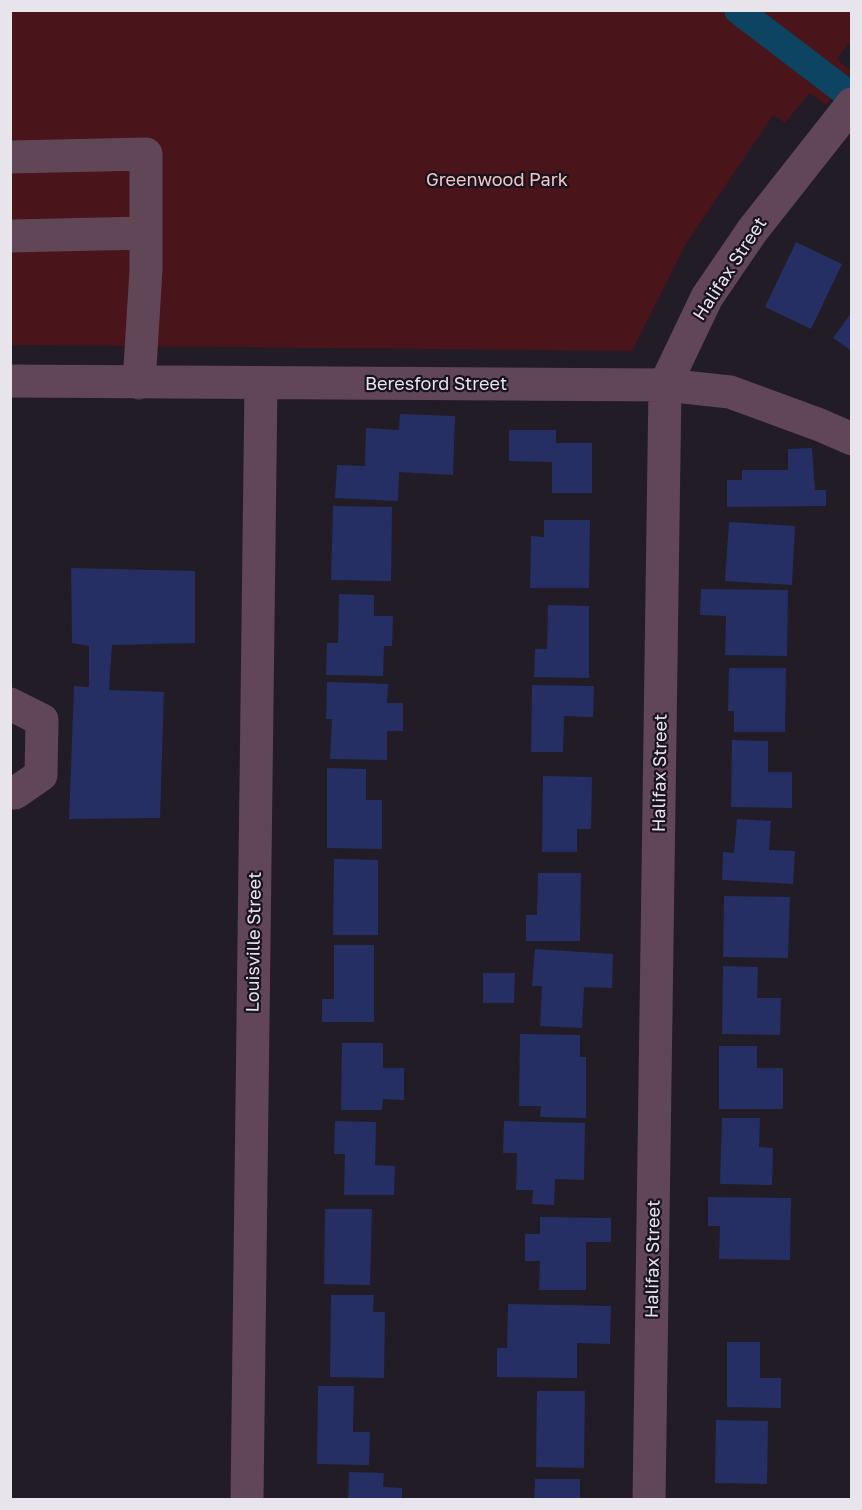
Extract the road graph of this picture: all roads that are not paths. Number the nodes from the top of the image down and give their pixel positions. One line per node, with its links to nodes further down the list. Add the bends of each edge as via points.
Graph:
1 (852, 105): 8 (street, Halifax Street, via 752,231 707,297)
2 (10, 157): 3 (street, via 146,154)
3 (146, 233): 4 (street); 6 (street)
4 (10, 236)
5 (10, 381): 6 (street, Beresford Street)
6 (139, 382): 7 (street, Beresford Street)
7 (261, 384): 8 (street, Beresford Street); 12 (street, Louisville Street)
8 (665, 385): 9 (street, Beresford Street, via 730,392); 13 (street, Halifax Street)
9 (852, 440)
10 (10, 704): 11 (street, via 42,720 41,775)
11 (10, 793)
12 (247, 1500)
13 (649, 1500)

